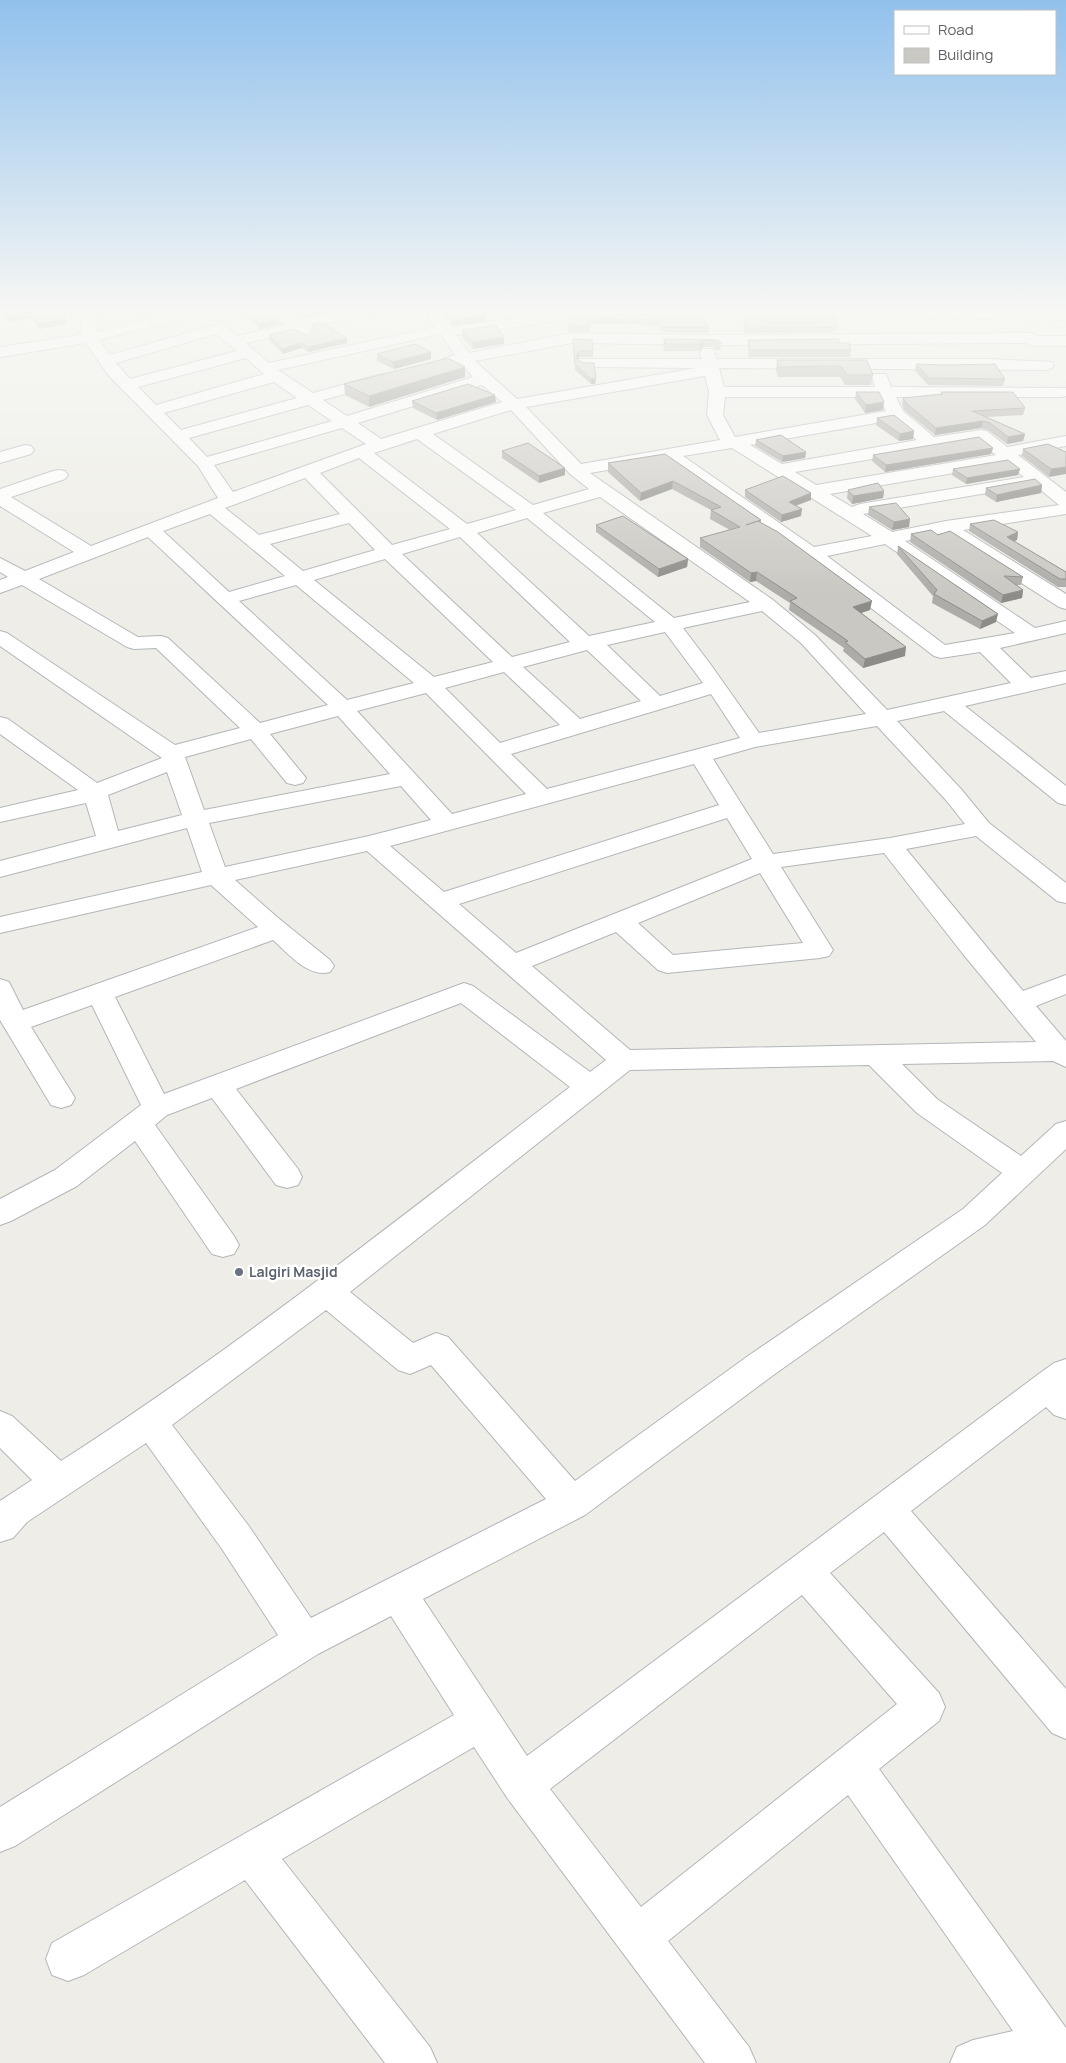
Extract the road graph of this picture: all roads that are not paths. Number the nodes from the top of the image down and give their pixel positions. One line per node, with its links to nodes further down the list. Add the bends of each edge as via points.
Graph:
1 (145, 403): 10 (street)
2 (176, 403): 10 (street)
3 (290, 403): 14 (street)
4 (316, 403): 12 (street)
5 (406, 403): 12 (street)
6 (518, 403): 9 (street)
7 (717, 403): 16 (street, via 716,415)
8 (891, 403): 11 (street)
9 (514, 404): 13 (street); 24 (street)
10 (152, 411): 14 (street)
11 (896, 414): 16 (street); 17 (street)
12 (345, 422): 18 (street); 23 (street)
13 (420, 433): 18 (street); 36 (street)
14 (177, 436): 23 (street)
15 (1066, 441): 21 (street)
16 (732, 442): 20 (street); 25 (street)
17 (930, 443): 21 (street, via 981,435); 25 (street)
18 (371, 448): 26 (street); 41 (street)
19 (25, 450): 22 (street)
20 (668, 454): 24 (street); 46 (street)
21 (1007, 455): 29 (street); 31 (street)
22 (0, 458)
23 (204, 463): 34 (street)
24 (576, 470): 30 (street)
25 (779, 470): 31 (street)
26 (308, 471): 34 (street); 38 (street)
27 (60, 475): 32 (street)
28 (1066, 479): 29 (street)
29 (1041, 482): 33 (street); 37 (street)
30 (602, 491): 36 (street); 53 (street)
31 (813, 492): 37 (street)
32 (0, 497): 45 (street)
33 (1066, 501)
34 (221, 503): 40 (street); 43 (street)
35 (1066, 509): 39 (street)
36 (530, 511): 41 (street); 54 (street)
37 (845, 512): 42 (street)
38 (352, 516): 43 (street); 44 (street)
39 (946, 527): 42 (street); 52 (street)
40 (150, 530): 45 (street); 51 (street)
41 (463, 530): 44 (street); 58 (street)
42 (890, 539): 46 (street); 56 (street)
43 (256, 542): 48 (street)
44 (387, 551): 48 (street); 60 (street)
45 (89, 553): 49 (street)
46 (811, 553): 59 (street, via 941,652)
47 (0, 564): 49 (street)
48 (298, 576): 51 (street); 62 (street)
49 (23, 578): 50 (street); 72 (street, via 134,643 161,642)
50 (0, 587)
51 (225, 598): 68 (street)
52 (1066, 603)
53 (766, 604): 54 (street); 69 (street, via 808,638)
54 (669, 624): 58 (street); 63 (street)
55 (1066, 627): 56 (street)
56 (1032, 635): 59 (street)
57 (0, 637): 76 (street)
58 (588, 643): 60 (street); 66 (street)
59 (985, 645): 64 (street)
60 (508, 664): 62 (street); 71 (street)
61 (1057, 679): 64 (street); 65 (street)
62 (430, 685): 68 (street); 74 (street)
63 (716, 686): 66 (street); 73 (street)
64 (1026, 686): 67 (street)
65 (1066, 695)
66 (656, 704): 71 (street)
67 (948, 704): 69 (street); 81 (street)
68 (344, 708): 72 (street); 78 (street)
69 (882, 718): 73 (street); 86 (street)
70 (0, 724): 79 (street)
71 (576, 728): 74 (street)
72 (256, 731): 76 (street); 77 (street)
73 (753, 741): 75 (street)
74 (496, 751): 80 (street)
75 (700, 755): 80 (street); 82 (street)
76 (173, 757): 79 (street); 84 (street)
77 (295, 778)
78 (407, 778): 84 (street); 85 (street)
79 (95, 792): 83 (street); 87 (street)
80 (542, 797): 85 (street)
81 (1066, 798)
82 (733, 808): 90 (street); 94 (street)
83 (0, 815)
84 (196, 819): 87 (street); 92 (street)
85 (447, 823): 88 (street)
86 (981, 828): 89 (street); 93 (street)
87 (109, 840): 91 (street)
88 (372, 843): 92 (street); 94 (street)
89 (890, 845): 90 (street); 103 (street)
90 (766, 862): 95 (street); 95 (street, via 820,950 667,964)
91 (0, 869)
92 (216, 876): 96 (street); 97 (street)
93 (1066, 895)
94 (440, 902): 98 (street)
95 (621, 922): 98 (street)
96 (0, 925)
97 (276, 930): 99 (street); 102 (street)
98 (513, 964): 107 (street)
99 (321, 966)
100 (1066, 984): 103 (street)
101 (0, 988): 104 (street)
102 (100, 993): 104 (street); 111 (street)
103 (1018, 1003): 105 (street)
104 (15, 1023): 110 (street)
105 (1062, 1054): 106 (street)
106 (876, 1055): 107 (street); 113 (street, via 927,1106)
107 (624, 1060): 109 (street)
108 (216, 1085): 109 (street, via 464,992); 111 (street); 114 (street)
109 (590, 1087): 117 (street)
110 (61, 1098)
111 (148, 1115): 115 (street, via 66,1178); 116 (street)
112 (1066, 1132): 113 (street)
113 (1023, 1172): 122 (street, via 974,1217 760,1366)
114 (287, 1177)
115 (0, 1213)
116 (223, 1245)
117 (327, 1292): 119 (street); 122 (street, via 410,1360 436,1347)
118 (1060, 1388): 123 (street)
119 (150, 1422): 121 (street); 127 (street, via 235,1537)
120 (0, 1426): 121 (street)
121 (58, 1482): 124 (street, via 14,1511)
122 (572, 1504): 126 (street)
123 (887, 1509): 125 (street); 128 (street)
124 (0, 1526)
125 (804, 1571): 130 (street, via 925,1707); 131 (street)
126 (398, 1593): 127 (street); 129 (street)
127 (304, 1641): 132 (street)
128 (1066, 1719)
129 (480, 1721): 131 (street); 133 (street)
130 (852, 1766): 134 (street); 138 (street, via 1051,2046)
131 (522, 1784): 134 (street)
132 (0, 1831)
133 (251, 1854): 135 (street); 136 (street)
134 (638, 1938): 137 (street)
135 (68, 1959)
136 (414, 2063)
137 (733, 2063)
138 (973, 2063)

